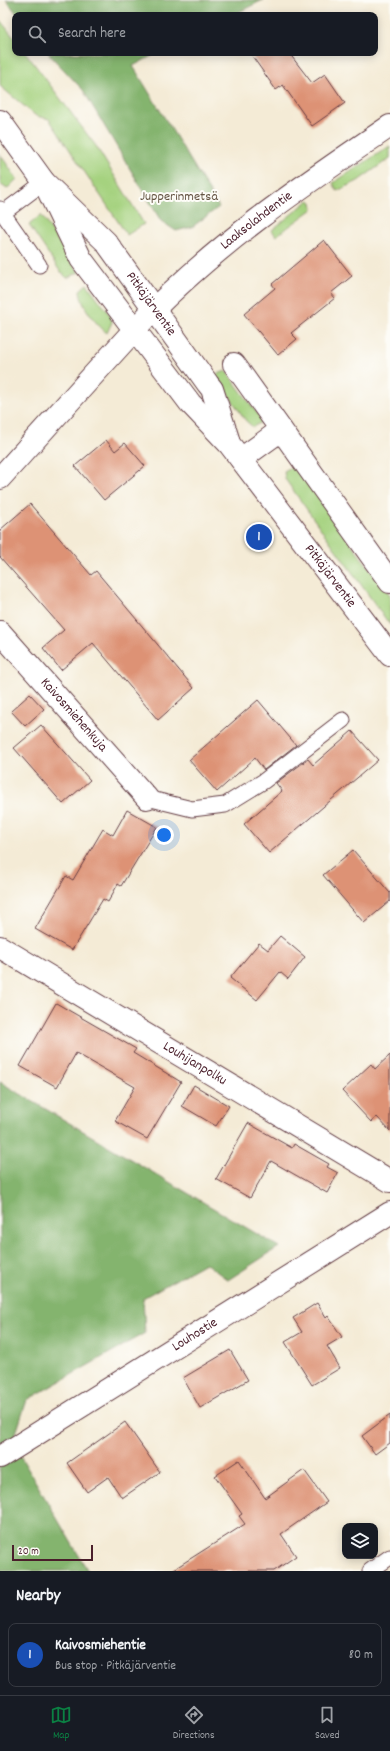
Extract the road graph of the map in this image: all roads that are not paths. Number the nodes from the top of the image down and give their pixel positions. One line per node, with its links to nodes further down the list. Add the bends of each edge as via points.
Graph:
1 (0, 121): 3 (street, Pitkäjärventie)
2 (390, 126): 6 (street, Laaksolahdentie, via 237,236 189,275)
3 (44, 182): 4 (lane); 6 (street, Pitkäjärventie, via 106,242); 7 (street, Pitkäjärventie, via 81,259)
4 (2, 211): 5 (lane)
5 (39, 265)
6 (154, 309): 7 (street, Laaksolahdentie); 10 (street, Pitkäjärventie, via 212,389)
7 (135, 329): 10 (street, Pitkäjärventie, via 190,403); 11 (street, Laaksolahdentie)
8 (234, 364): 9 (street)
9 (281, 430): 10 (street); 12 (street)
10 (235, 452): 14 (street, Pitkäjärventie)
11 (0, 478)
12 (390, 582)
13 (0, 632): 16 (street, Kaivosmiehenkuja)
14 (390, 655)
15 (343, 720): 16 (lane, via 264,781 225,805 192,809)
16 (147, 798)
17 (0, 947): 18 (street, Louhijanpolku)
18 (390, 1181)
19 (390, 1213): 20 (street, Louhostie)
20 (0, 1457)
21 (390, 1557): 22 (lane)
22 (370, 1571)

